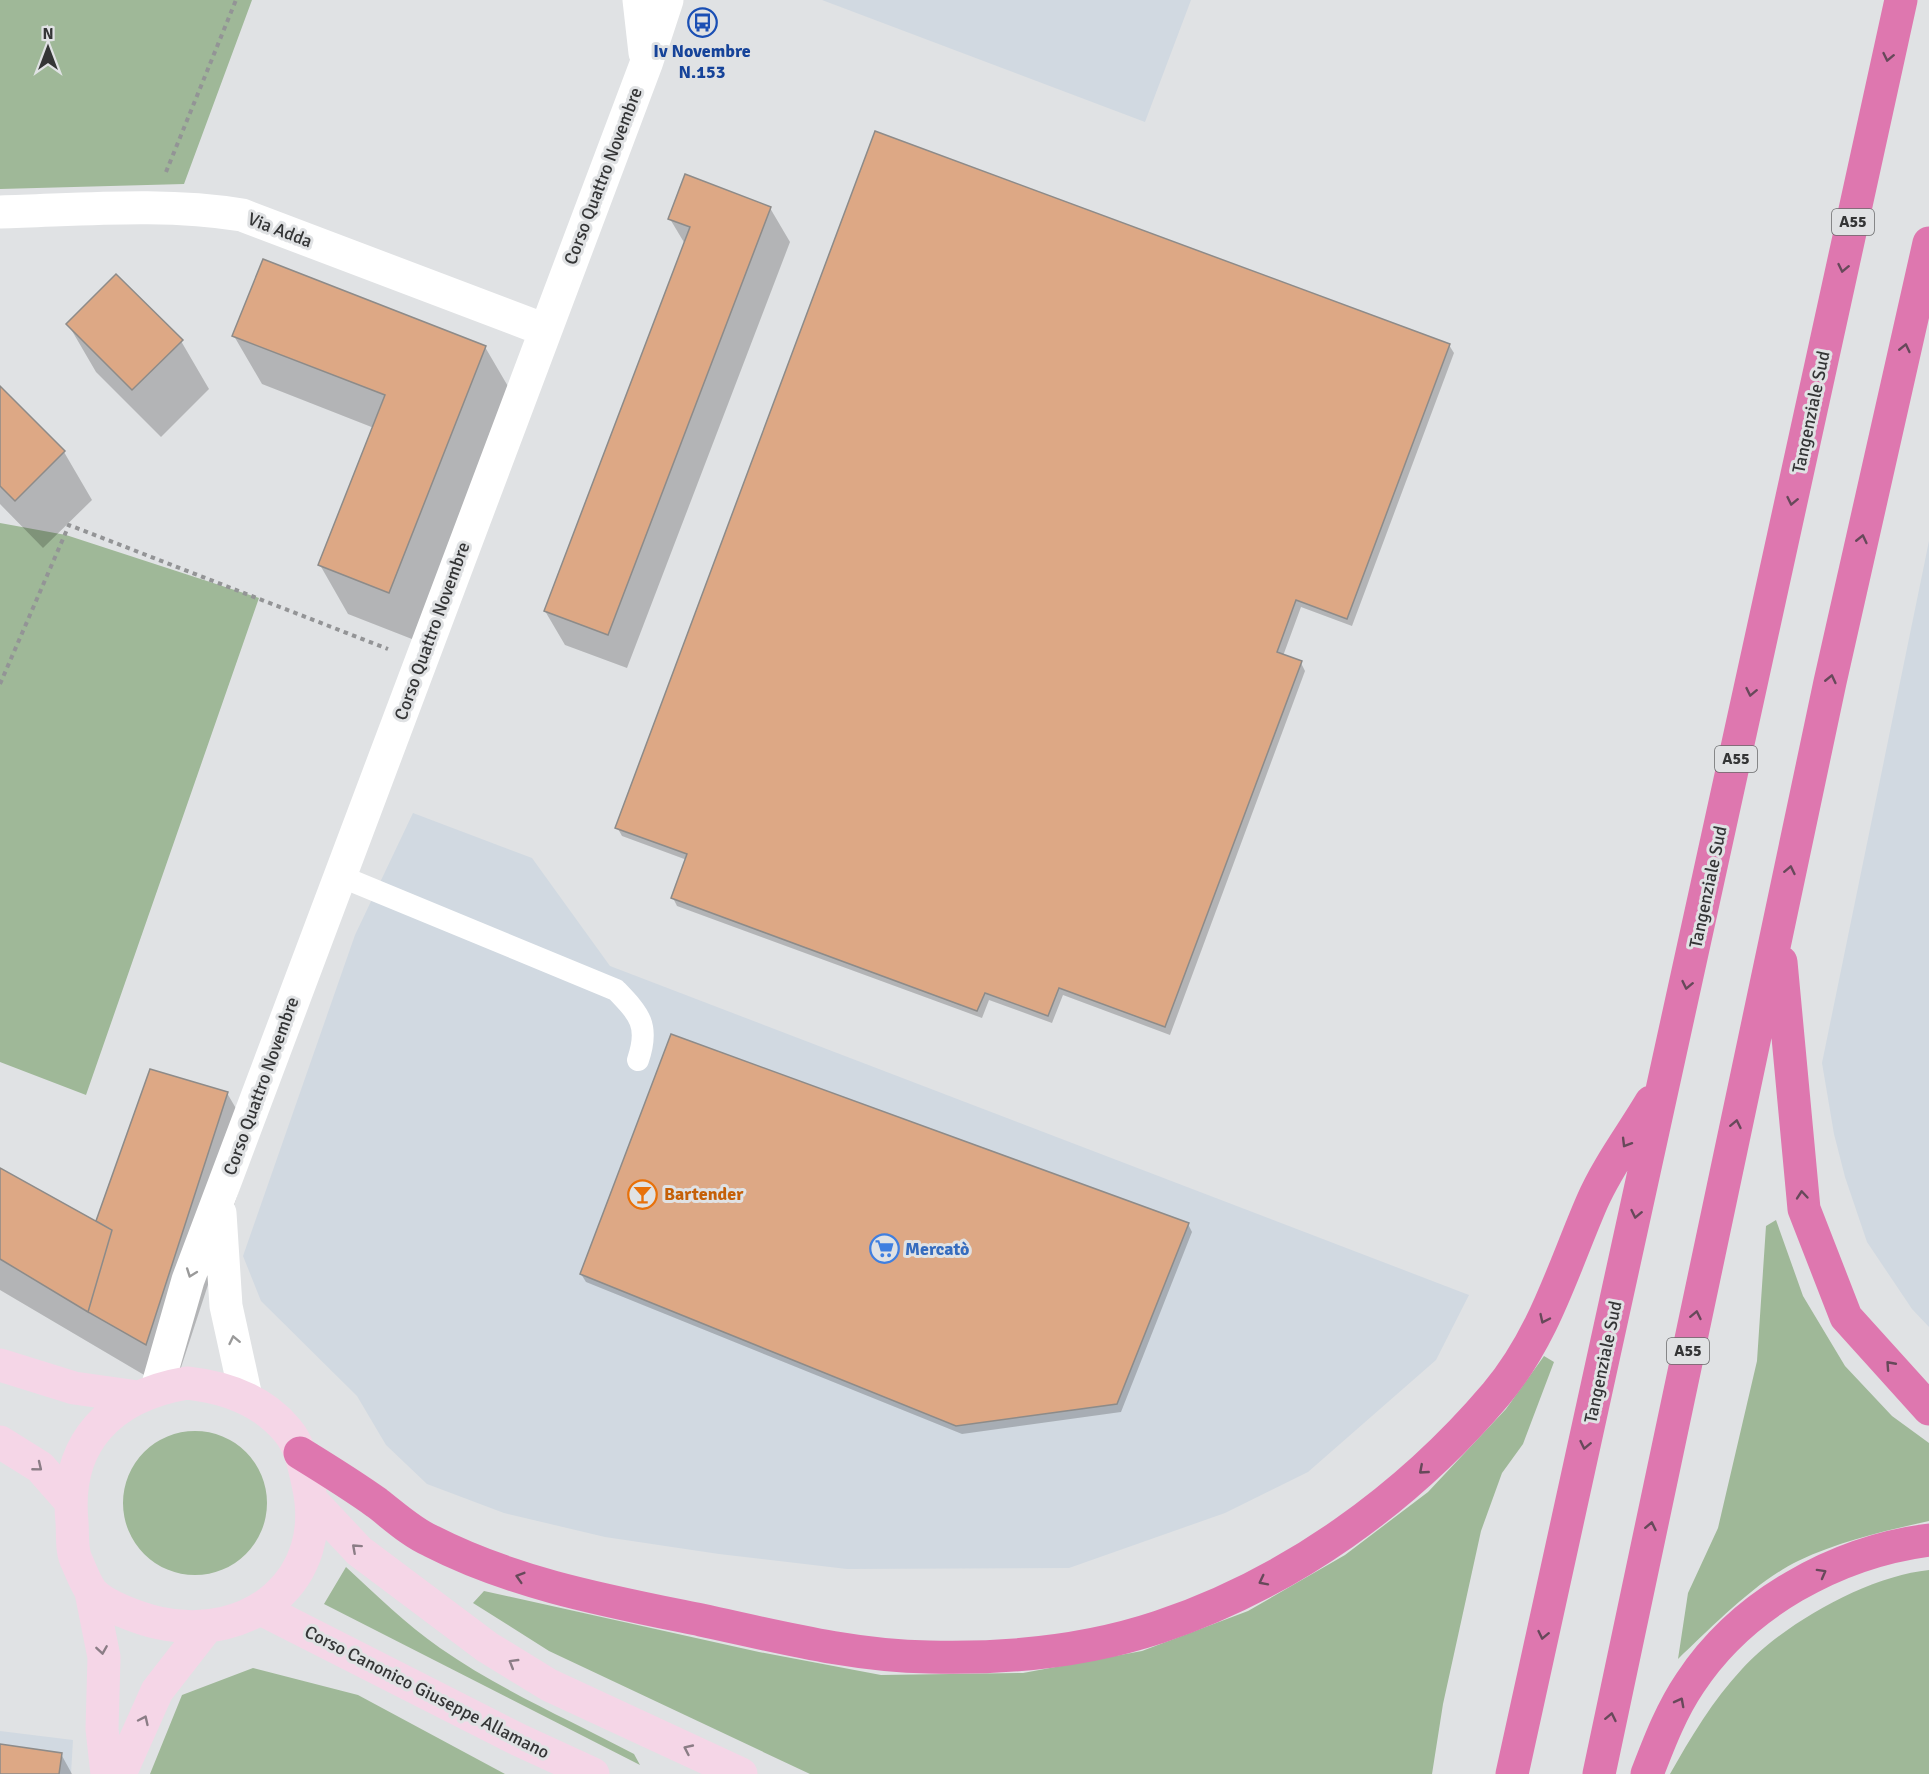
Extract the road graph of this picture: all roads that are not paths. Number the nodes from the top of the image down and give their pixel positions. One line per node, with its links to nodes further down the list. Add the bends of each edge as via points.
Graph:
1 (639, 0): 4 (street, Corso Quattro Novembre)
2 (667, 0): 4 (street, Corso Quattro Novembre)
3 (1901, 0): 11 (highway, Tangenziale Sud / A55, one-way to 11)
4 (646, 64): 7 (street, Corso Quattro Novembre)
5 (0, 212): 7 (street, Via Adda, via 151,209 242,215)
6 (1929, 243): 9 (highway, A55, one-way to 6)
7 (545, 330): 8 (street, Corso Quattro Novembre)
8 (340, 876): 10 (lane, via 616,990 640,1016 643,1046); 12 (street, Corso Quattro Novembre)
9 (1778, 927): 16 (highway, one-way to 9, via 1846,1317 1804,1209); 30 (highway, A55, one-way to 9)
10 (638, 1059)
11 (1667, 1075): 18 (highway, one-way to 18, via 1593,1198 1540,1329 1499,1390 1448,1447 1383,1504 1309,1557 1240,1593 1158,1627 1080,1646 1017,1654 928,1658 846,1651 576,1594 494,1569 426,1540 349,1483); 29 (highway, Tangenziale Sud / A55, one-way to 29)
12 (219, 1199): 14 (street, Corso Quattro Novembre, one-way to 14); 15 (street, Corso Quattro Novembre, one-way to 12, via 226,1306)
13 (0, 1365): 14 (main road, via 74,1388)
14 (147, 1393): 15 (main road, via 187,1383 217,1387); 19 (main road, via 112,1415 88,1438 75,1467)
15 (246, 1397): 18 (main road, via 287,1430)
16 (1929, 1408)
17 (0, 1442): 19 (main road, one-way to 19, via 40,1467)
18 (300, 1453): 20 (main road)
19 (70, 1501): 22 (main road, via 75,1558)
20 (312, 1501): 23 (main road, via 311,1540 292,1579); 28 (main road, one-way to 20, via 549,1685 487,1647 358,1551)
21 (1929, 1540): 31 (highway, one-way to 21, via 1662,1735 1690,1683 1727,1637 1769,1603 1828,1569 1891,1545)
22 (92, 1592): 24 (main road, via 132,1617); 25 (main road, one-way to 25, via 104,1658 102,1729)
23 (261, 1609): 24 (main road, via 237,1622); 27 (main road, Corso Canonico Giuseppe Allamano)
24 (206, 1628): 26 (main road, one-way to 24, via 157,1691)
25 (107, 1774)
26 (120, 1774)
27 (593, 1774)
28 (741, 1774)
29 (1512, 1774)
30 (1599, 1774)
31 (1647, 1774)

